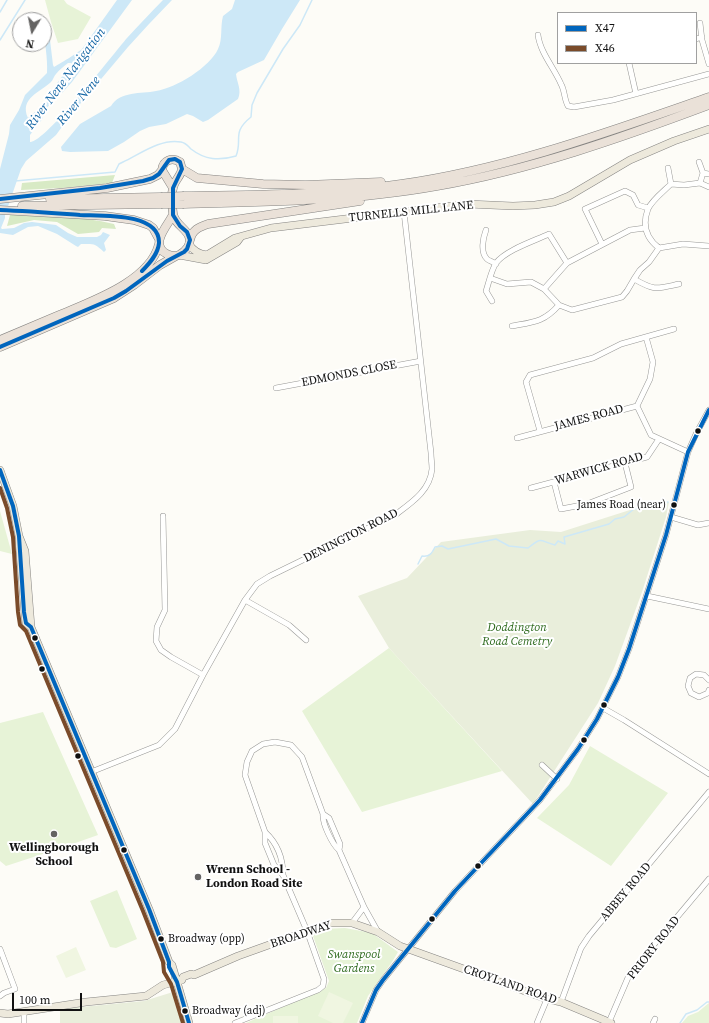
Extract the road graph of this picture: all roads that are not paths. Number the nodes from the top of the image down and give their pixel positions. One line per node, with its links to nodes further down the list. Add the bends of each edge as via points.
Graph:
1 (700, 24): 3 (street)
2 (538, 35): 8 (street, via 542,49 561,84 568,106 581,107)
3 (702, 37): 4 (street); 6 (street)
4 (697, 39)
5 (629, 64): 8 (street)
6 (709, 64)
7 (709, 74): 8 (street)
8 (636, 94)
9 (709, 97): 18 (highway, via 559,149)
10 (709, 105): 21 (highway, via 553,159)
11 (709, 129): 30 (main road, TURNELLS MILL LANE, via 630,160 569,196 554,202 513,206 468,204)
12 (699, 162): 16 (street)
13 (668, 168): 20 (street)
14 (182, 169): 15 (highway, via 180,162 172,159 164,164); 18 (highway, via 197,178 306,185); 23 (highway)
15 (162, 170): 23 (highway); 26 (highway, via 150,180)
16 (703, 173): 17 (street); 19 (street)
17 (709, 174)
18 (455, 175): 25 (highway, via 358,190)
19 (700, 183): 20 (street); 22 (street)
20 (672, 184): 28 (street)
21 (437, 186): 25 (highway, via 320,200); 38 (highway, via 385,197 208,224 194,232)
22 (709, 187)
23 (173, 188): 31 (highway)
24 (0, 199): 26 (highway)
25 (184, 200): 26 (highway, bridge)
26 (14, 203): 27 (highway); 29 (highway); 37 (highway, via 134,220 153,228)
27 (0, 207)
28 (648, 208): 34 (street); 39 (street, via 638,205 633,195 625,191 585,209)
29 (0, 210)
30 (404, 212): 36 (main road, TURNELLS MILL LANE, via 271,228); 56 (street, DENINGTON ROAD)
31 (173, 215): 32 (highway); 33 (highway)
32 (180, 226): 33 (highway); 38 (highway, via 188,232)
33 (166, 228): 37 (highway, via 162,231)
34 (645, 228): 39 (street, via 630,230); 41 (street, via 651,242)
35 (486, 230): 44 (street, via 483,251 487,259)
36 (241, 237): 38 (main road, TURNELLS MILL LANE, via 229,241 207,255 193,250); 42 (main road, TURNELLS MILL LANE, via 206,260)
37 (159, 241): 42 (highway, via 161,248 168,254); 54 (highway, via 156,256 148,266 115,290)
38 (190, 242): 42 (highway, via 184,252)
39 (602, 244): 43 (street)
40 (709, 246): 41 (street, via 683,244)
41 (659, 248): 46 (street)
42 (178, 255): 55 (highway, via 114,298)
43 (567, 263): 44 (street, via 549,234 505,254); 48 (street)
44 (496, 264): 45 (street)
45 (490, 278): 48 (street, via 508,284 532,282); 49 (street, via 486,290)
46 (634, 279): 47 (street, via 650,288); 50 (street, via 622,297 572,310)
47 (679, 284)
48 (544, 289): 50 (street)
49 (492, 301)
50 (559, 305): 51 (street, via 545,318)
51 (512, 326)
52 (674, 329): 53 (street)
53 (646, 337): 58 (street, via 653,362 650,379); 60 (street, via 621,344 593,358 530,375 526,382)
54 (0, 340)
55 (0, 347)
56 (421, 361): 57 (street, EDMONDS CLOSE); 72 (street, DENINGTON ROAD, via 432,470 425,489 412,503 395,515 270,576 258,584)
57 (276, 388)
58 (637, 406): 60 (street, JAMES ROAD); 62 (street, JAMES ROAD, via 652,435)
59 (709, 410): 63 (street)
60 (540, 431): 61 (street, JAMES ROAD)
61 (517, 438)
62 (659, 439): 63 (street, JAMES ROAD); 64 (street, WARWICK ROAD, via 647,457)
63 (688, 452): 69 (street)
64 (625, 463): 66 (street, WARWICK ROAD); 66 (street, via 631,487 587,504 561,509)
65 (0, 470): 80 (main road, via 24,547 31,627)
66 (554, 482): 67 (street, WARWICK ROAD)
67 (531, 488)
68 (163, 516): 75 (street, via 165,610 157,627 156,641 161,650)
69 (671, 517): 70 (street, via 698,525); 71 (street)
70 (709, 523)
71 (646, 596): 73 (street); 78 (street, via 618,677)
72 (245, 600): 74 (street, via 290,624); 75 (street, DENINGTON ROAD)
73 (709, 609)
74 (306, 640)
75 (203, 675): 80 (street, DENINGTON ROAD, via 175,729 159,745)
76 (709, 680): 77 (street, via 704,675 696,674 690,678 688,686 691,693 700,697)
77 (709, 692)
78 (603, 708): 81 (street); 82 (street)
79 (542, 765): 82 (street)
80 (91, 772): 93 (main road)
81 (709, 774)
82 (558, 779): 92 (street, via 455,891)
83 (709, 792): 96 (street, ABBEY ROAD, via 589,936 581,948)
84 (265, 832): 85 (street, via 265,843 274,865); 85 (street, via 276,845 283,862); 87 (street, via 245,775 247,762 252,751 263,744 275,742 291,745 302,757 323,820)
85 (283, 875): 89 (street)
86 (709, 879): 104 (street, PRIORY ROAD, via 630,973)
87 (364, 907): 88 (street); 90 (street)
88 (352, 923): 89 (main road, BROADWAY, via 330,923); 90 (main road, BROADWAY)
89 (307, 931): 93 (main road, BROADWAY); 101 (street, via 324,979 323,986)
90 (378, 932): 92 (main road, BROADWAY)
91 (0, 949): 94 (street, via 15,989)
92 (408, 949): 95 (main road, CROYLAND ROAD); 102 (street, via 376,990)
93 (176, 980): 97 (main road, BROADWAY, via 146,996); 100 (main road)
94 (0, 996)
95 (547, 999): 96 (main road, CROYLAND ROAD); 103 (street)
96 (561, 1002): 104 (main road, CROYLAND ROAD)
97 (24, 1011): 98 (main road, BROADWAY); 99 (street)
98 (0, 1013)
99 (24, 1023)
100 (189, 1023)
101 (235, 1023)
102 (362, 1023)
103 (537, 1023)
104 (610, 1023)

